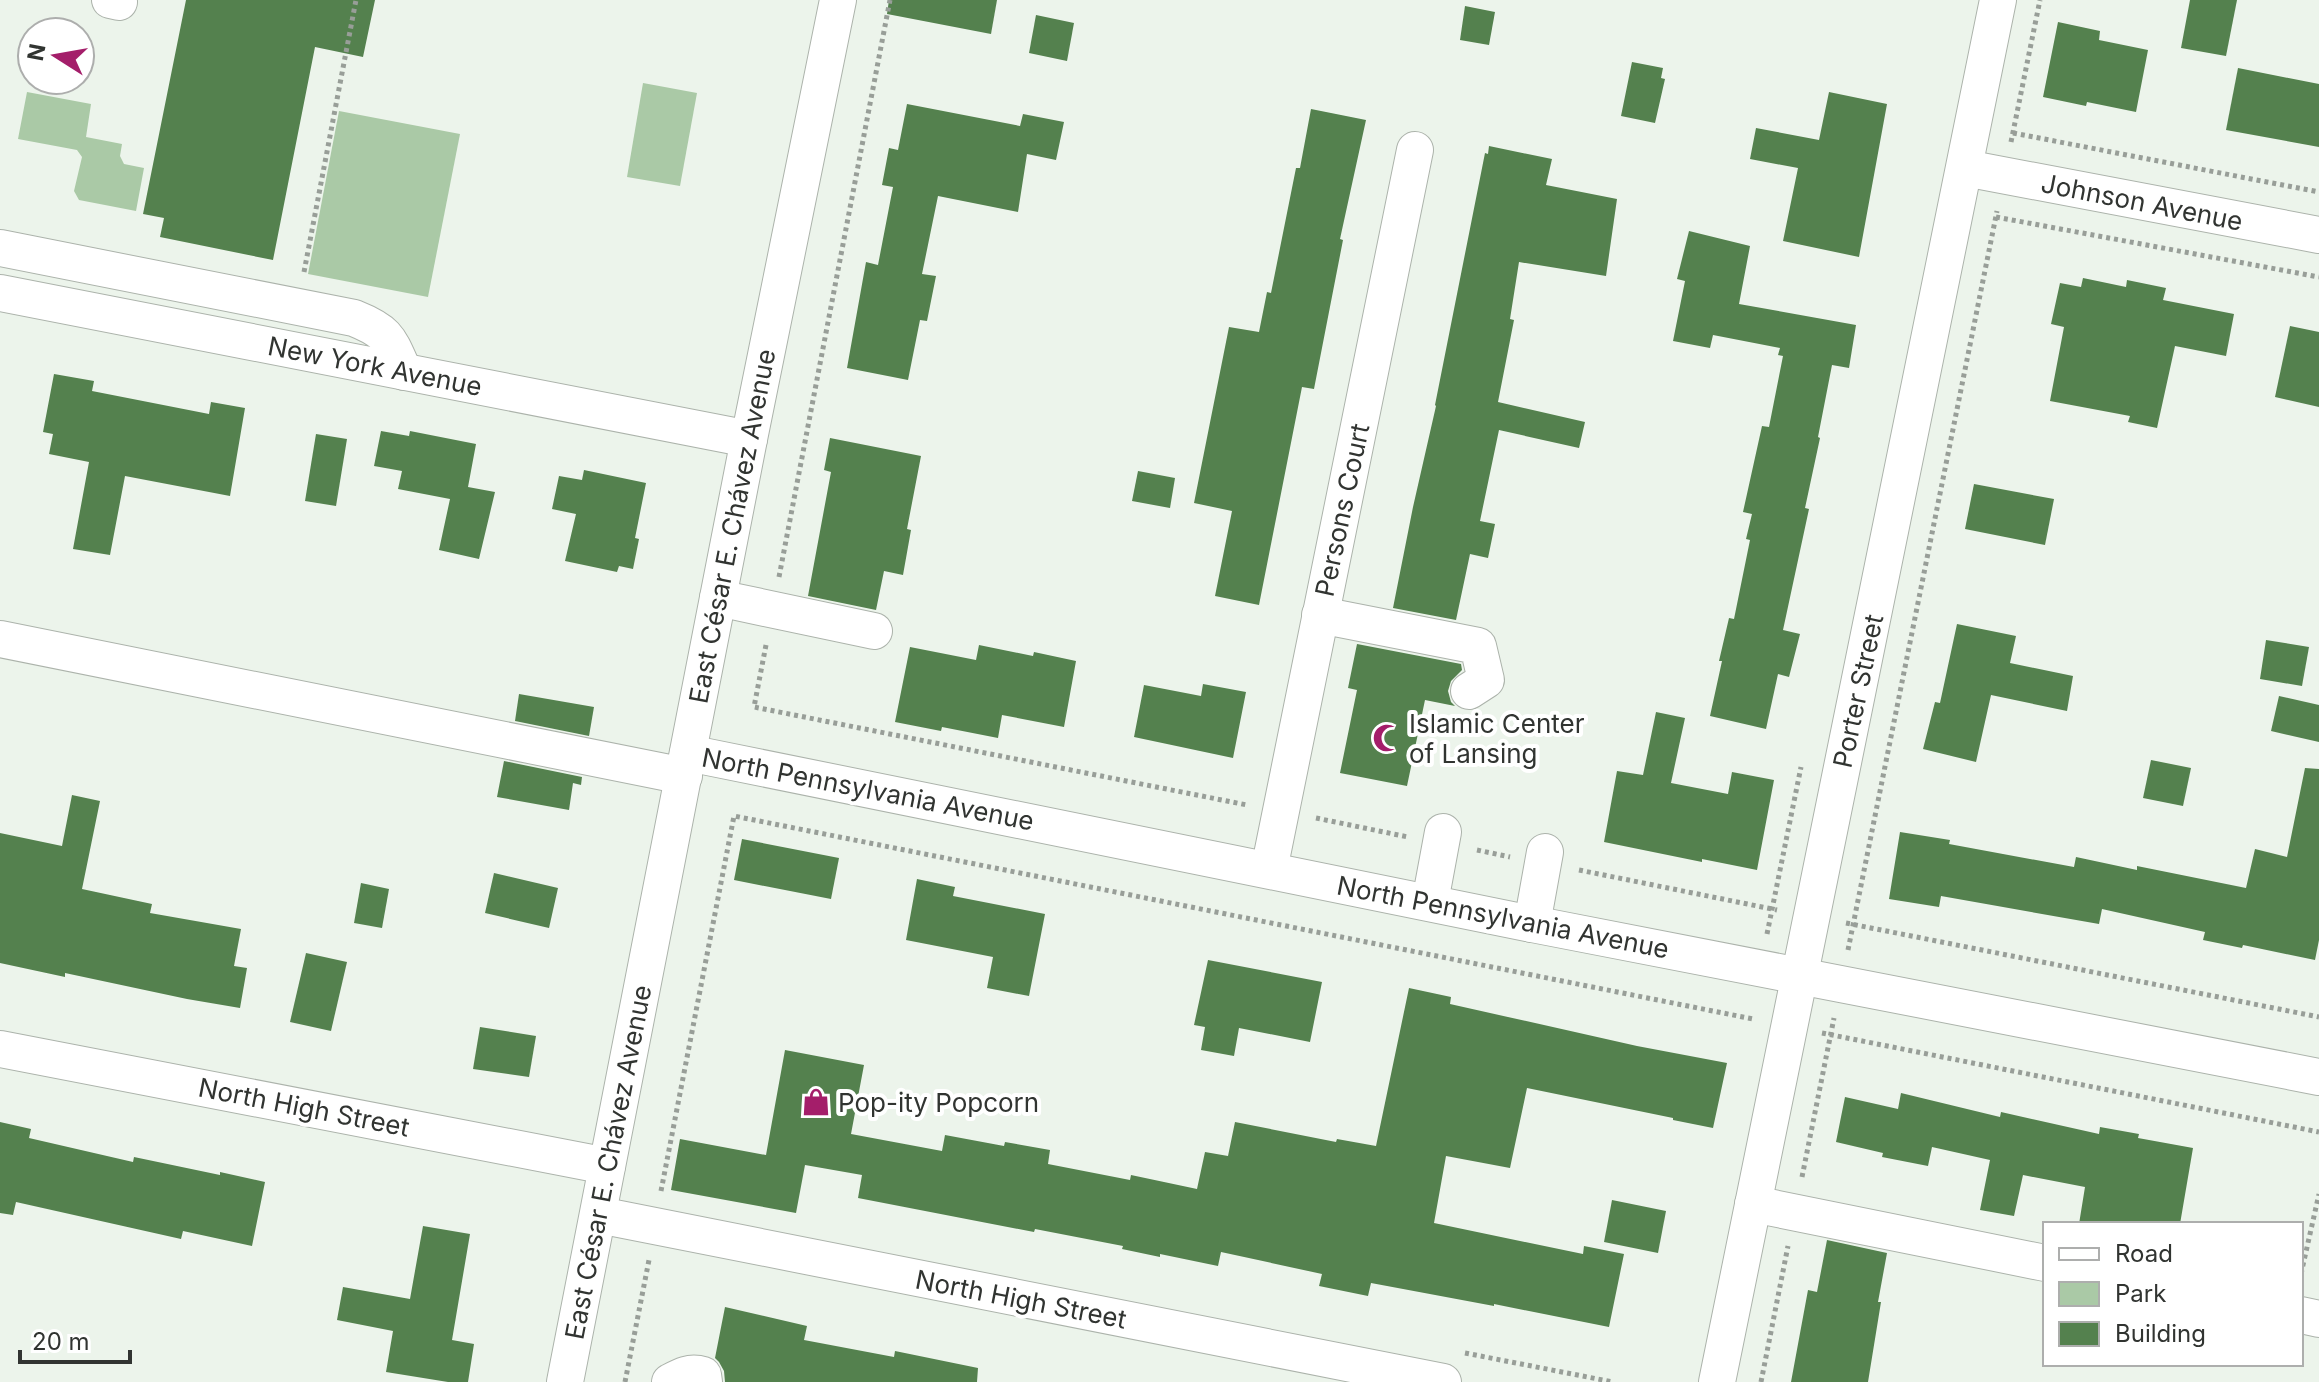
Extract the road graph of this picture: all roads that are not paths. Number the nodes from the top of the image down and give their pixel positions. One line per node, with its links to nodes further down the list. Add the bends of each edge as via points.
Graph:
1 (838, 0): 9 (street, East César E. Chávez Avenue)
2 (1998, 0): 4 (street, Porter Street)
3 (1415, 150): 11 (street, Persons Court)
4 (1965, 168): 5 (street, Johnson Avenue); 21 (street, Porter Street)
5 (2319, 235)
6 (0, 248): 8 (street, via 354,318 388,337)
7 (0, 293): 8 (street, New York Avenue)
8 (404, 372): 9 (street, New York Avenue)
9 (749, 439): 10 (street, East César E. Chávez Avenue)
10 (718, 598): 12 (street); 15 (street, East César E. Chávez Avenue)
11 (1320, 615): 14 (street, via 1478,646 1486,680); 18 (street, Persons Court)
12 (874, 631)
13 (0, 639): 15 (street, North Pennsylvania Avenue)
14 (1469, 691)
15 (686, 764): 18 (street, North Pennsylvania Avenue); 24 (street, East César E. Chávez Avenue)
16 (1443, 832): 19 (street)
17 (1545, 852): 20 (street)
18 (1269, 870): 19 (street, North Pennsylvania Avenue)
19 (1430, 902): 20 (street, North Pennsylvania Avenue)
20 (1532, 924): 21 (street, North Pennsylvania Avenue)
21 (1800, 975): 23 (street, North Pennsylvania Avenue); 25 (street, Porter Street)
22 (0, 1049): 24 (street, North High Street)
23 (2319, 1077)
24 (607, 1166): 26 (street, East César E. Chávez Avenue)
25 (1753, 1204): 27 (street); 32 (street, Porter Street)
26 (599, 1215): 28 (street, East César E. Chávez Avenue); 31 (street, North High Street)
27 (2043, 1263)
28 (565, 1382)
29 (670, 1382): 30 (street, via 696,1373)
30 (704, 1382)
31 (1443, 1382)
32 (1717, 1382)

